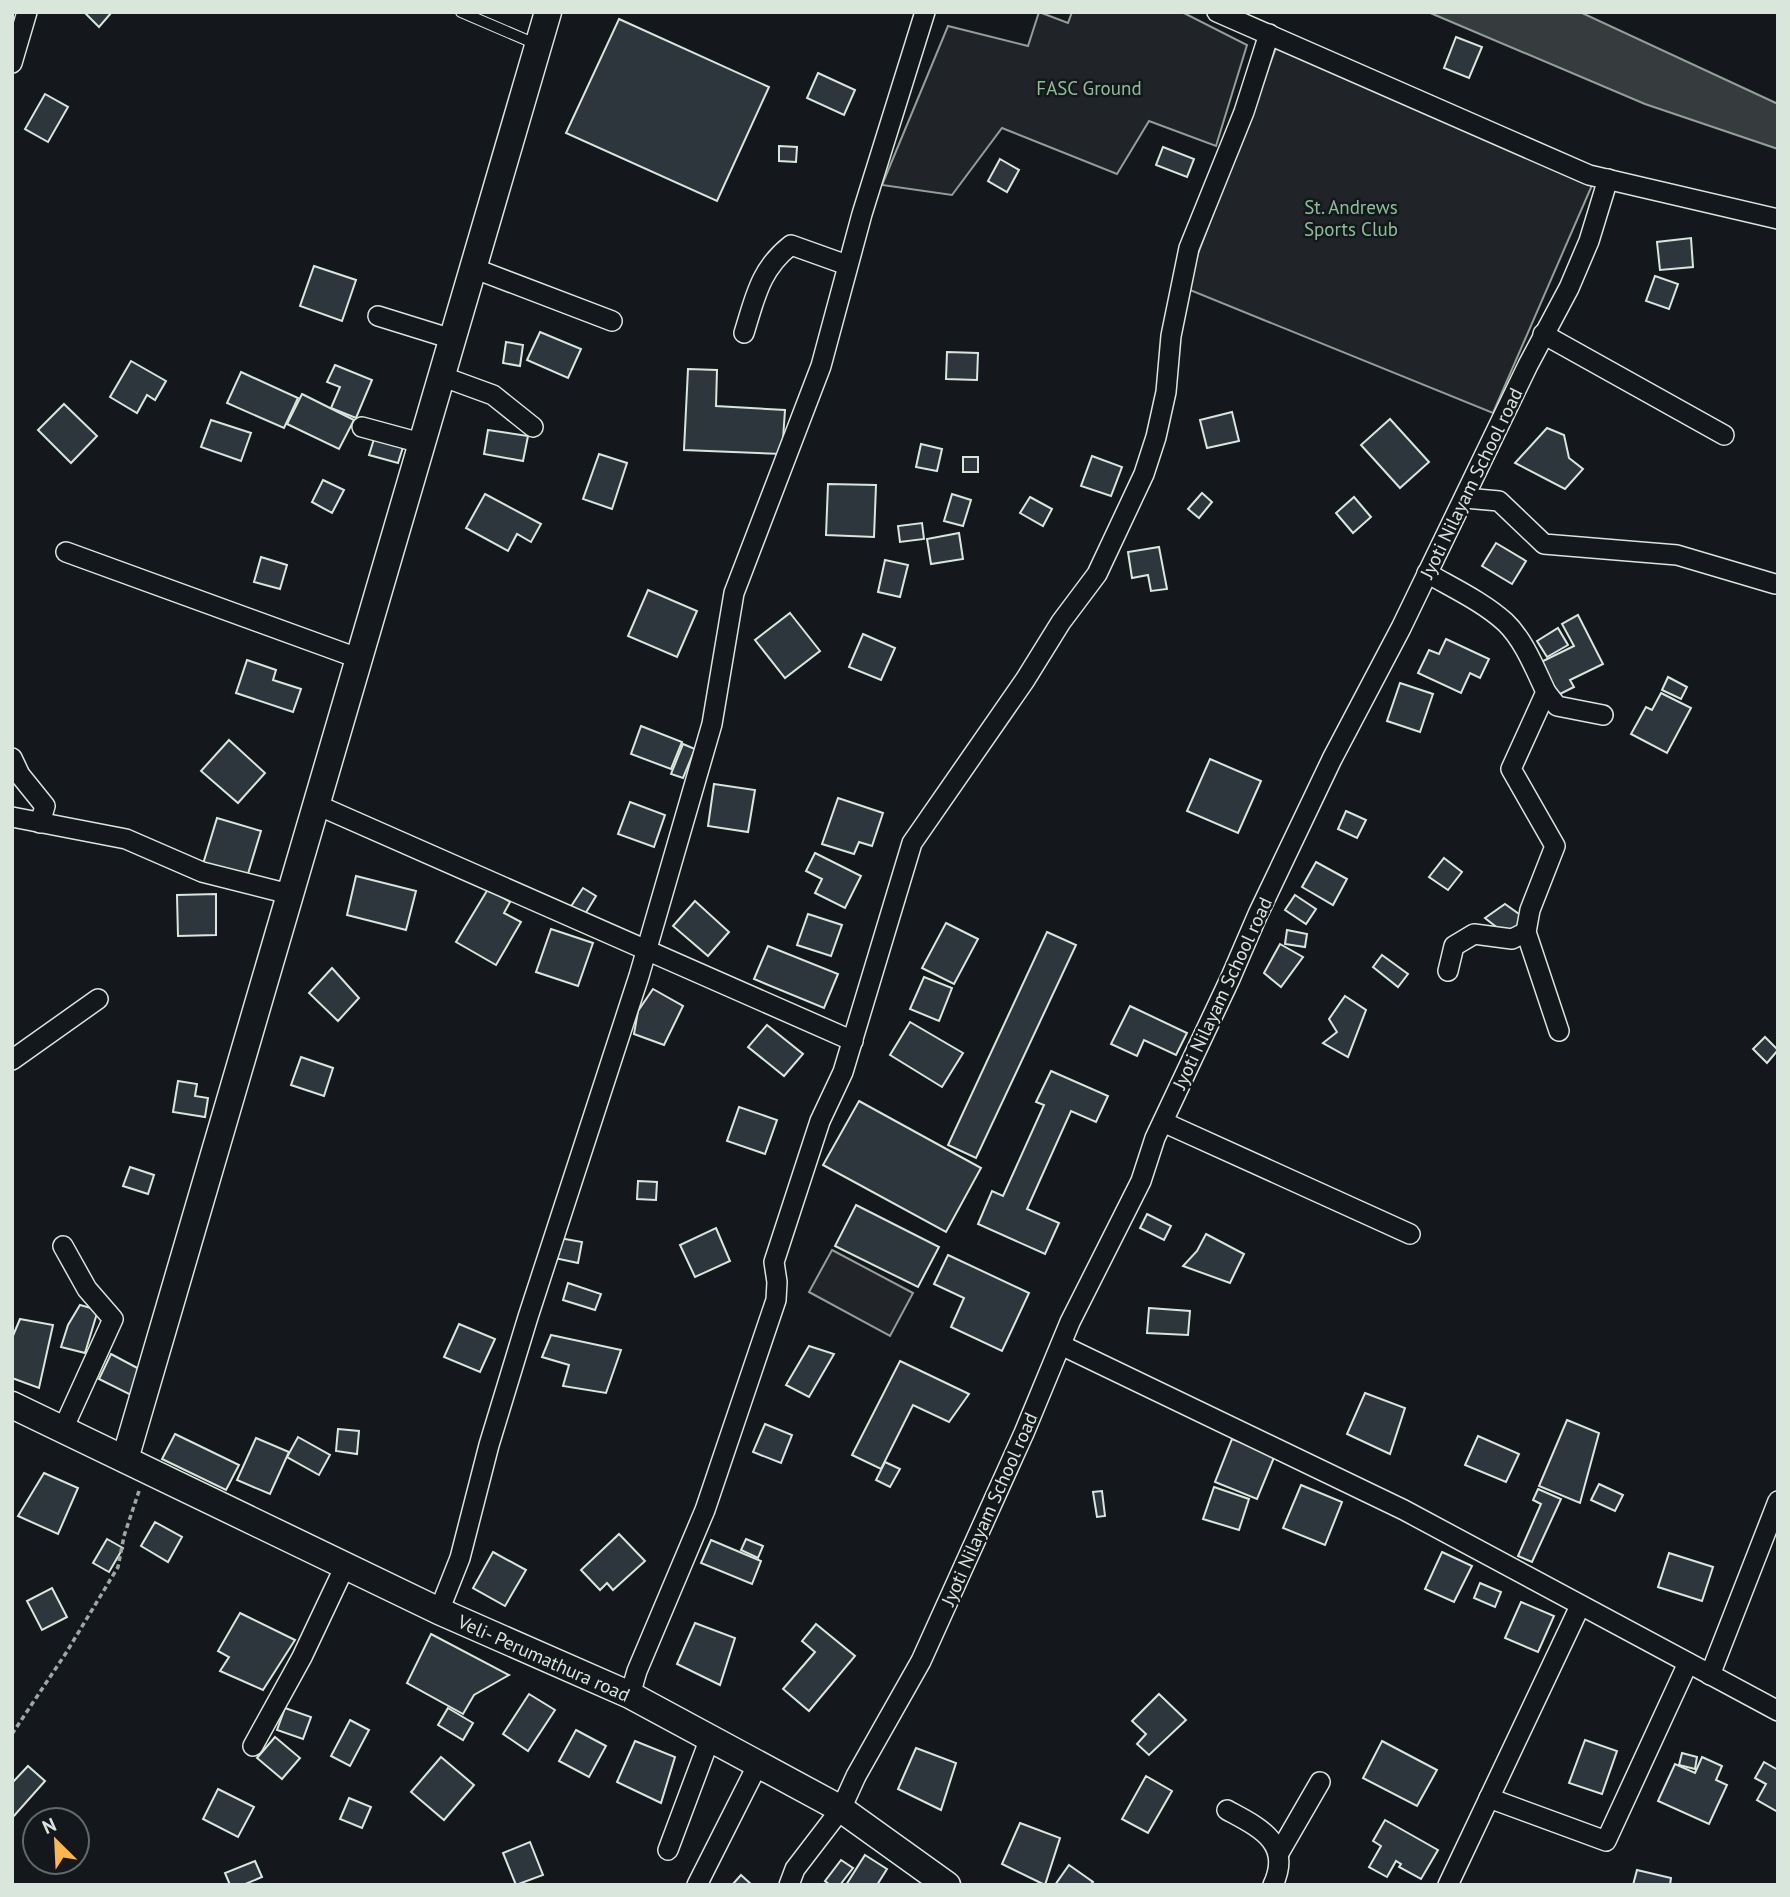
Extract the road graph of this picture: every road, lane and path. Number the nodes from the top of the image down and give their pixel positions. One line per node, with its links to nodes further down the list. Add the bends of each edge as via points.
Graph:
1 (27, 12): 8 (street)
2 (461, 12): 7 (lane)
3 (548, 12): 7 (main road)
4 (925, 12): 11 (street)
5 (1217, 12): 6 (street)
6 (1269, 34): 9 (street); 40 (street, via 1244,112 1189,248 1171,336 1166,392 1144,474 1097,574 912,843)
7 (538, 45): 12 (main road)
8 (12, 63)
9 (1608, 179): 10 (street); 16 (street, Jyoti Nilayam School road, via 1590,241)
10 (1778, 219)
11 (847, 265): 15 (street, via 791,245 761,278); 36 (street, via 821,366 734,593 712,724)
12 (473, 268): 14 (street); 17 (main road)
13 (379, 316): 17 (street)
14 (612, 321)
15 (744, 333)
16 (1543, 334): 21 (street); 23 (street, Jyoti Nilayam School road)
17 (452, 339): 18 (main road)
18 (441, 376): 20 (street, via 493,395); 22 (main road)
19 (362, 427): 22 (street)
20 (533, 427)
21 (1724, 435)
22 (421, 443): 27 (main road)
23 (1465, 498): 25 (street, Jyoti Nilayam School road); 26 (street, via 1499,501 1544,544 1677,555)
24 (66, 552): 27 (street)
25 (1427, 573): 28 (street, via 1506,622); 42 (street, Jyoti Nilayam School road, via 1332,759)
26 (1775, 584)
27 (357, 661): 31 (main road)
28 (1546, 692): 29 (street, via 1557,706); 35 (street, via 1511,769 1555,846)
29 (1603, 715)
30 (12, 758): 33 (street, via 45,806)
31 (315, 804): 34 (main road); 36 (street)
32 (12, 817): 33 (street)
33 (40, 822): 34 (street, via 126,839 202,872)
34 (289, 894): 48 (main road)
35 (1526, 932): 37 (street, via 1512,939 1474,934 1454,946); 39 (street)
36 (646, 949): 40 (street); 52 (street, via 528,1317 460,1558)
37 (1448, 971)
38 (98, 999): 41 (street)
39 (1559, 1031)
40 (853, 1041): 55 (street, via 820,1121 774,1262 776,1300 705,1510)
41 (12, 1060)
42 (1163, 1122): 43 (street); 45 (street, Jyoti Nilayam School road, via 1141,1181)
43 (1410, 1234)
44 (62, 1246): 47 (street, via 87,1289 113,1319)
45 (1061, 1345): 51 (street, via 1404,1510); 63 (street, Jyoti Nilayam School road, via 921,1661)
46 (12, 1405): 47 (main road, Veli- Perumathura road)
47 (63, 1429): 48 (main road, Veli- Perumathura road)
48 (136, 1464): 50 (main road, Veli- Perumathura road); 57 (path, via 118,1567)
49 (1778, 1501): 54 (street)
50 (345, 1566): 52 (main road, Veli- Perumathura road); 59 (street)
51 (1580, 1606): 53 (street); 62 (street)
52 (439, 1611): 55 (main road, Veli- Perumathura road)
53 (1688, 1663): 54 (street); 62 (street, via 1606,1841)
54 (1710, 1675): 56 (street)
55 (630, 1695): 58 (main road, Veli- Perumathura road)
56 (1778, 1711)
57 (12, 1734)
58 (710, 1738): 60 (main road, Veli- Perumathura road); 65 (street)
59 (253, 1746)
60 (758, 1764): 63 (main road, Veli- Perumathura road); 67 (street)
61 (1320, 1782): 66 (street)
62 (1489, 1798): 71 (street)
63 (841, 1809): 68 (street, Jyoti Nilayam School road, via 795,1869); 69 (main road, Veli- Perumathura road)
64 (1227, 1810): 66 (street, via 1265,1831)
65 (668, 1850)
66 (1279, 1853): 70 (street, via 1279,1872)
67 (697, 1885)
68 (789, 1885)
69 (947, 1885)
70 (1272, 1885)
71 (1448, 1885)

